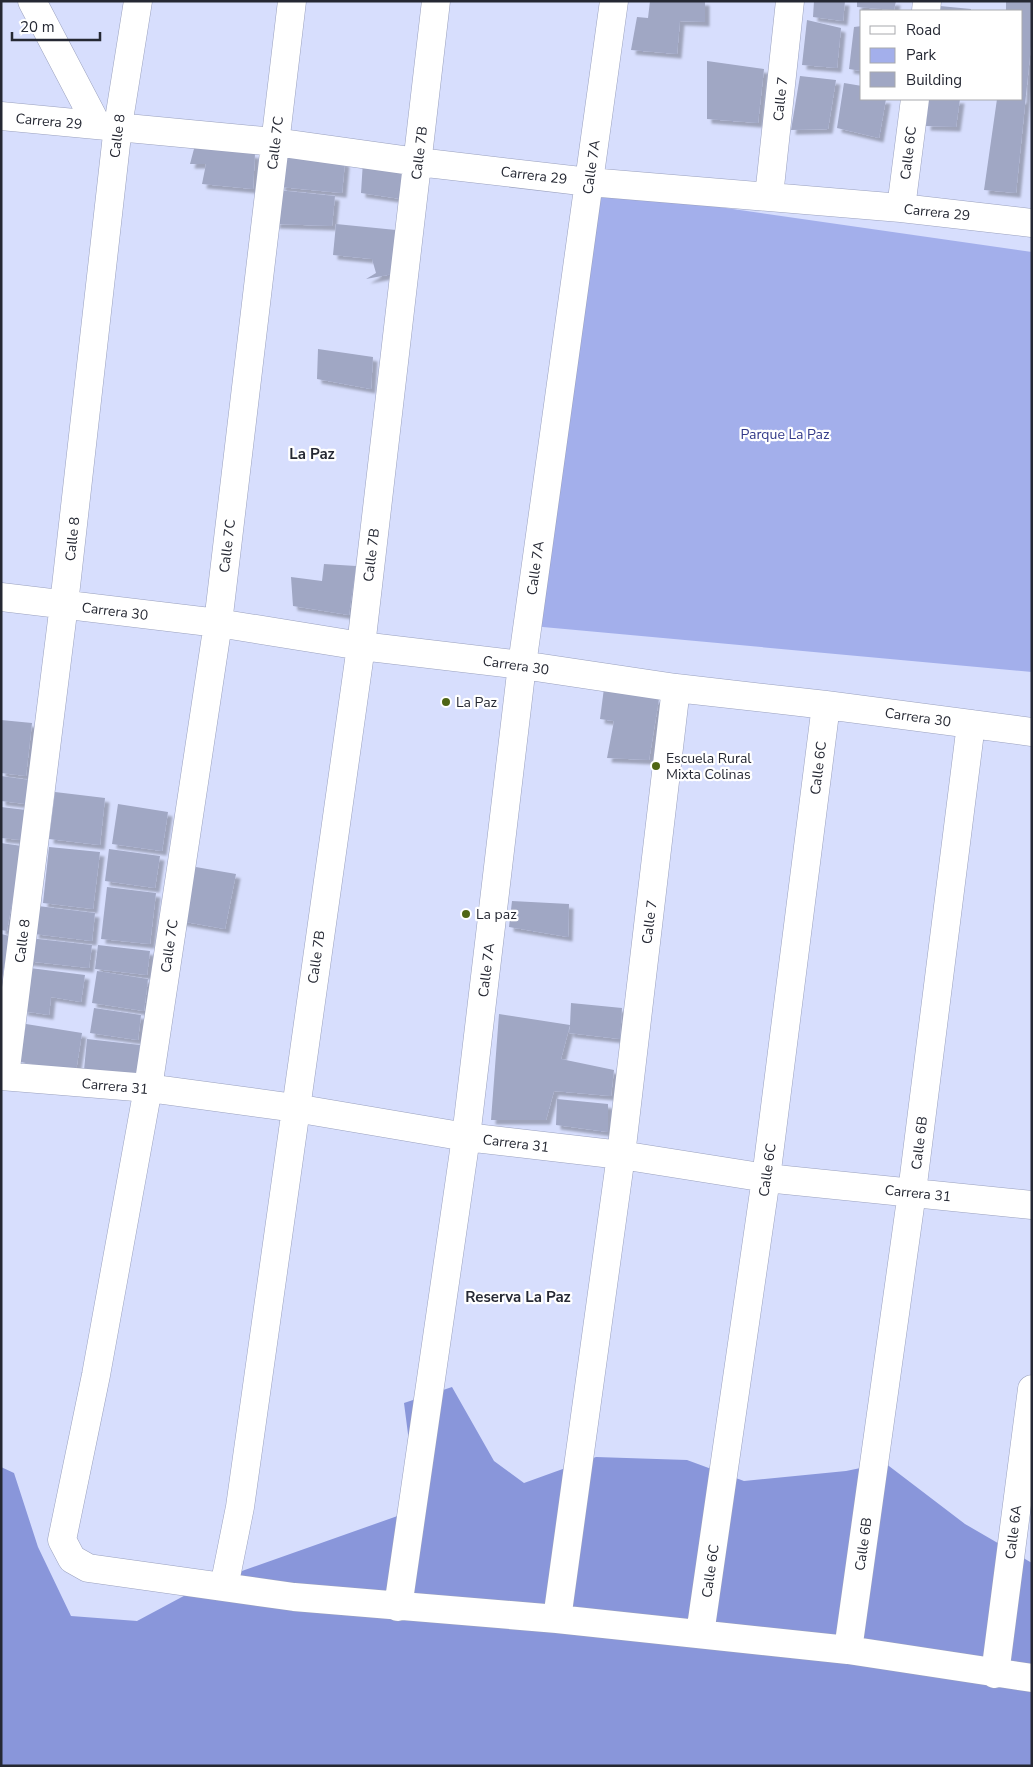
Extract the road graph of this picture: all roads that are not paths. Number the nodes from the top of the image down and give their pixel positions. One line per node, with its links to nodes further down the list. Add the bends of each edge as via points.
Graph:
1 (32, 1): 9 (street, Carrera 29)
2 (138, 1): 9 (street, Calle 8)
3 (292, 1): 10 (street, Calle 7C)
4 (436, 1): 11 (street, Calle 7B)
5 (614, 1): 12 (street, Calle 7A)
6 (790, 1): 13 (street, Calle 7)
7 (915, 100): 14 (street, Calle 6C)
8 (1, 116): 9 (street, Carrera 29)
9 (107, 126): 10 (street, Carrera 29); 17 (street, Calle 8)
10 (275, 142): 11 (street, Carrera 29); 18 (street, Calle 7C)
11 (418, 162): 12 (street, Carrera 29); 19 (street, Calle 7B)
12 (589, 182): 13 (street, Carrera 29); 20 (street, Calle 7A)
13 (769, 196): 14 (street, Carrera 29)
14 (901, 208): 15 (street, Carrera 29)
15 (1032, 223)
16 (1, 597): 17 (street, Carrera 30)
17 (64, 604): 18 (street, Carrera 30); 25 (street, Calle 8)
18 (218, 623): 19 (street, Carrera 30); 26 (street, Calle 7C)
19 (360, 646): 20 (street, Carrera 30); 27 (street, Calle 7B)
20 (522, 666): 21 (street, Carrera 30); 28 (street, Calle 7A)
21 (676, 688): 22 (street, Carrera 30); 29 (street, Calle 7)
22 (826, 705): 23 (street, Carrera 30); 30 (street, Calle 6C)
23 (971, 724): 24 (street, Carrera 30); 31 (street, Calle 6B)
24 (1032, 732)
25 (3, 1076): 26 (street, Carrera 31)
26 (148, 1088): 27 (street, Carrera 31); 34 (street, Calle 7C, via 96,1375 62,1540 72,1559 88,1568)
27 (295, 1108): 28 (street, Carrera 31); 34 (street, Calle 7B, via 240,1507)
28 (466, 1137): 29 (street, Carrera 31); 35 (street, Calle 7A)
29 (621, 1155): 30 (street, Carrera 31); 36 (street, Calle 7)
30 (766, 1178): 31 (street, Carrera 31); 37 (street, Calle 6C)
31 (912, 1192): 32 (street, Carrera 31); 38 (street, Calle 6B)
32 (1032, 1205)
33 (1032, 1390): 39 (street, Calle 6A)
34 (224, 1587): 35 (street, Calle 7C)
35 (398, 1607): 36 (street, Calle 7C)
36 (557, 1619): 37 (street, Calle 7C)
37 (700, 1634): 38 (street, Calle 7C)
38 (848, 1650): 39 (street, Calle 7C)
39 (995, 1674): 40 (street, Calle 7C)
40 (1032, 1678)

